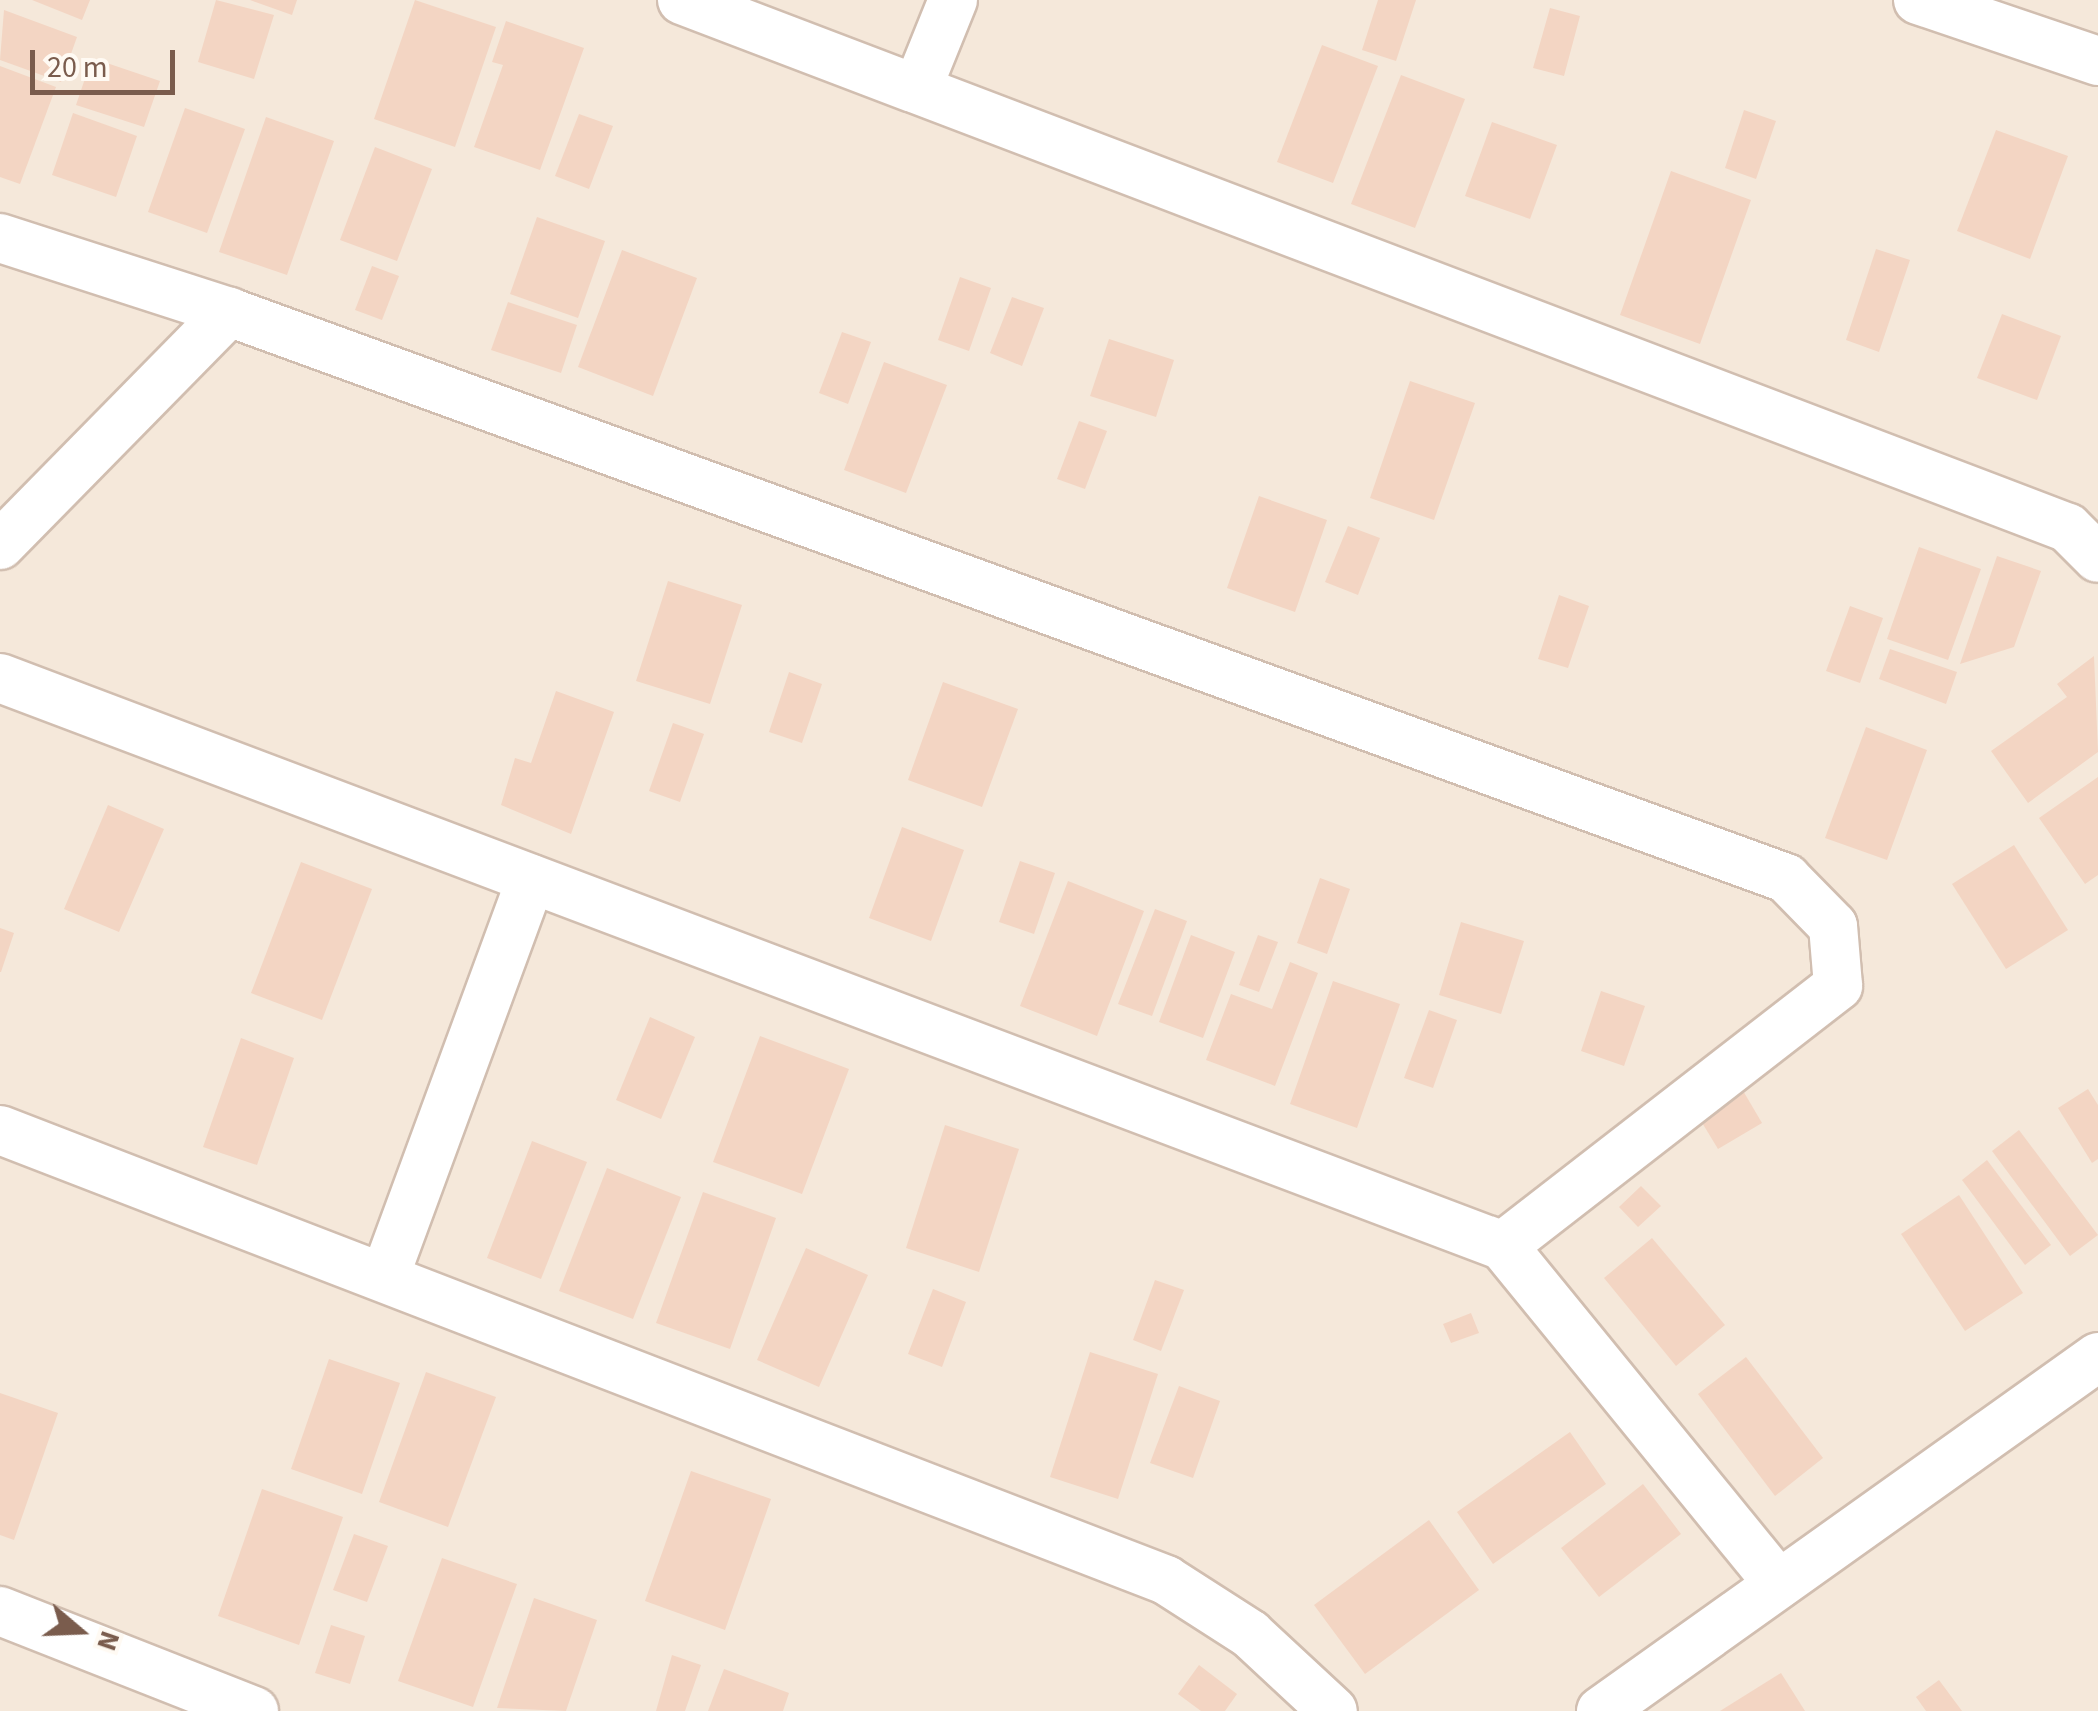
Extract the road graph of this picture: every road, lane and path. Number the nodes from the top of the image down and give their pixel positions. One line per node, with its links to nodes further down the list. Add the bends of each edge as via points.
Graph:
1 (682, 0): 5 (street)
2 (952, 0): 5 (street)
3 (1918, 0): 4 (street)
4 (2098, 60)
5 (917, 89): 9 (street, via 2068,528)
6 (0, 238): 7 (street)
7 (228, 312): 8 (street); 13 (street, via 1786,878 1834,926 1838,986)
8 (0, 545)
9 (2098, 558)
10 (0, 678): 11 (street)
11 (531, 879): 13 (street); 14 (street)
12 (0, 1130): 14 (street)
13 (1502, 1246): 16 (street)
14 (384, 1276): 19 (street, via 1166,1580 1250,1634)
15 (2098, 1358): 16 (street)
16 (1779, 1584): 20 (street)
17 (0, 1611): 18 (street)
18 (254, 1711)
19 (1333, 1711)
20 (1601, 1711)

